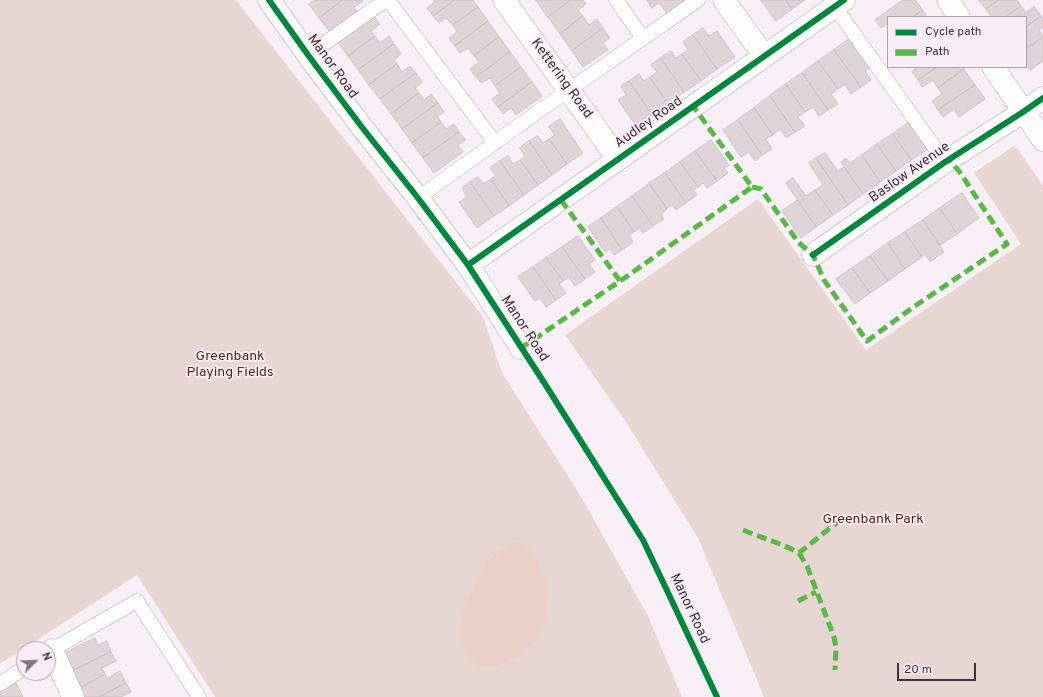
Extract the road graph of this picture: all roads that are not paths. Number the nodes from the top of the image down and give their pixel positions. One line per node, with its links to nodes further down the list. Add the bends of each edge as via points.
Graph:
1 (269, 0): 11 (street, Manor Road)
2 (387, 0): 11 (lane); 18 (lane)
3 (504, 0): 14 (street, Kettering Road)
4 (616, 0): 10 (lane)
5 (698, 0): 10 (lane)
6 (724, 0): 12 (street)
7 (948, 0): 9 (street)
8 (839, 3): 12 (street, Audley Road); 20 (lane)
9 (958, 16)
10 (643, 38): 14 (lane)
11 (308, 55): 21 (street, Manor Road)
12 (764, 56): 19 (street, Audley Road)
13 (994, 68): 16 (street)
14 (569, 91): 18 (lane); 19 (street, Kettering Road)
15 (1043, 98): 16 (street, Baslow Avenue)
16 (1023, 112): 17 (street); 20 (street, Baslow Avenue)
17 (1043, 140)
18 (495, 143): 21 (lane)
19 (618, 159): 23 (street, Audley Road)
20 (945, 162): 22 (street, Baslow Avenue)
21 (418, 198): 23 (street, Manor Road)
22 (812, 255)
23 (468, 265): 24 (street, Manor Road)
24 (522, 348)
25 (56, 648): 30 (lane, via 137,601)
26 (56, 663): 29 (street)
27 (16, 673): 28 (lane)
28 (0, 684)
29 (73, 697)
30 (199, 697)

